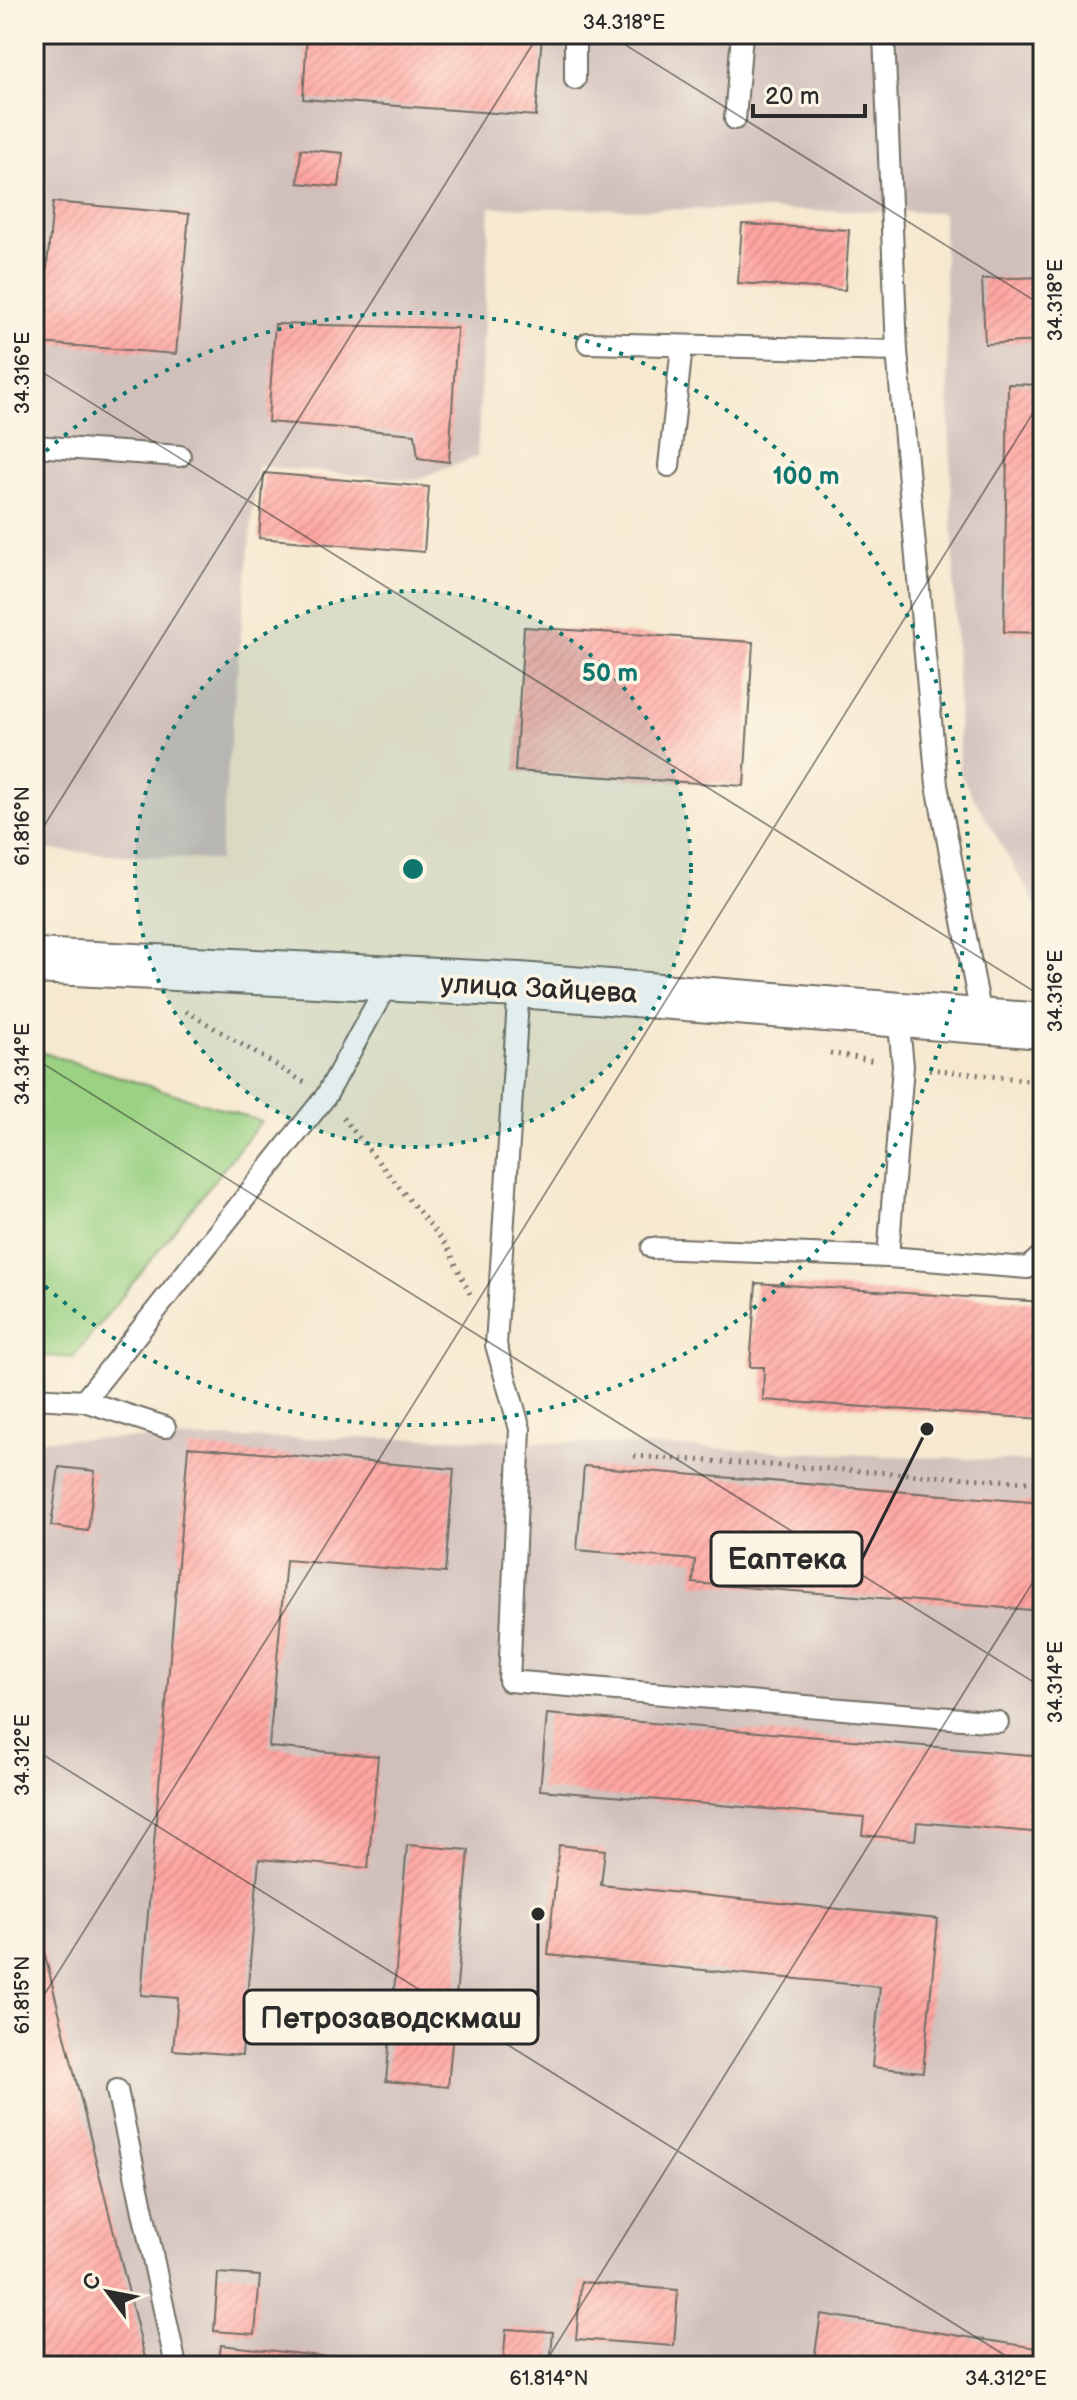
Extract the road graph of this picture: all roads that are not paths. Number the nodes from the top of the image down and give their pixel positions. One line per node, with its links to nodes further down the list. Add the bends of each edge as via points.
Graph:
1 (575, 34): 4 (lane)
2 (742, 34): 5 (lane)
3 (884, 34): 8 (lane)
4 (575, 79)
5 (735, 119)
6 (588, 343): 7 (lane)
7 (682, 346): 8 (lane); 11 (lane)
8 (897, 351): 16 (lane, via 937,785)
9 (34, 446): 10 (lane)
10 (180, 456)
11 (669, 466)
12 (34, 961): 13 (main road, улица Зайцева)
13 (389, 981): 14 (main road, улица Зайцева); 22 (lane, via 326,1096)
14 (519, 985): 15 (main road, улица Зайцева); 24 (lane, via 496,1345 520,1429 509,1681)
15 (898, 1015): 16 (main road, улица Зайцева); 20 (lane, via 903,1066)
16 (982, 1021): 17 (main road, улица Зайцева)
17 (1043, 1026)
18 (652, 1248): 20 (lane)
19 (1043, 1254): 20 (lane, via 1028,1268)
20 (888, 1257)
21 (34, 1398): 22 (lane)
22 (84, 1401): 23 (lane)
23 (165, 1427)
24 (998, 1722)
25 (117, 2090): 26 (lane)
26 (176, 2366)

